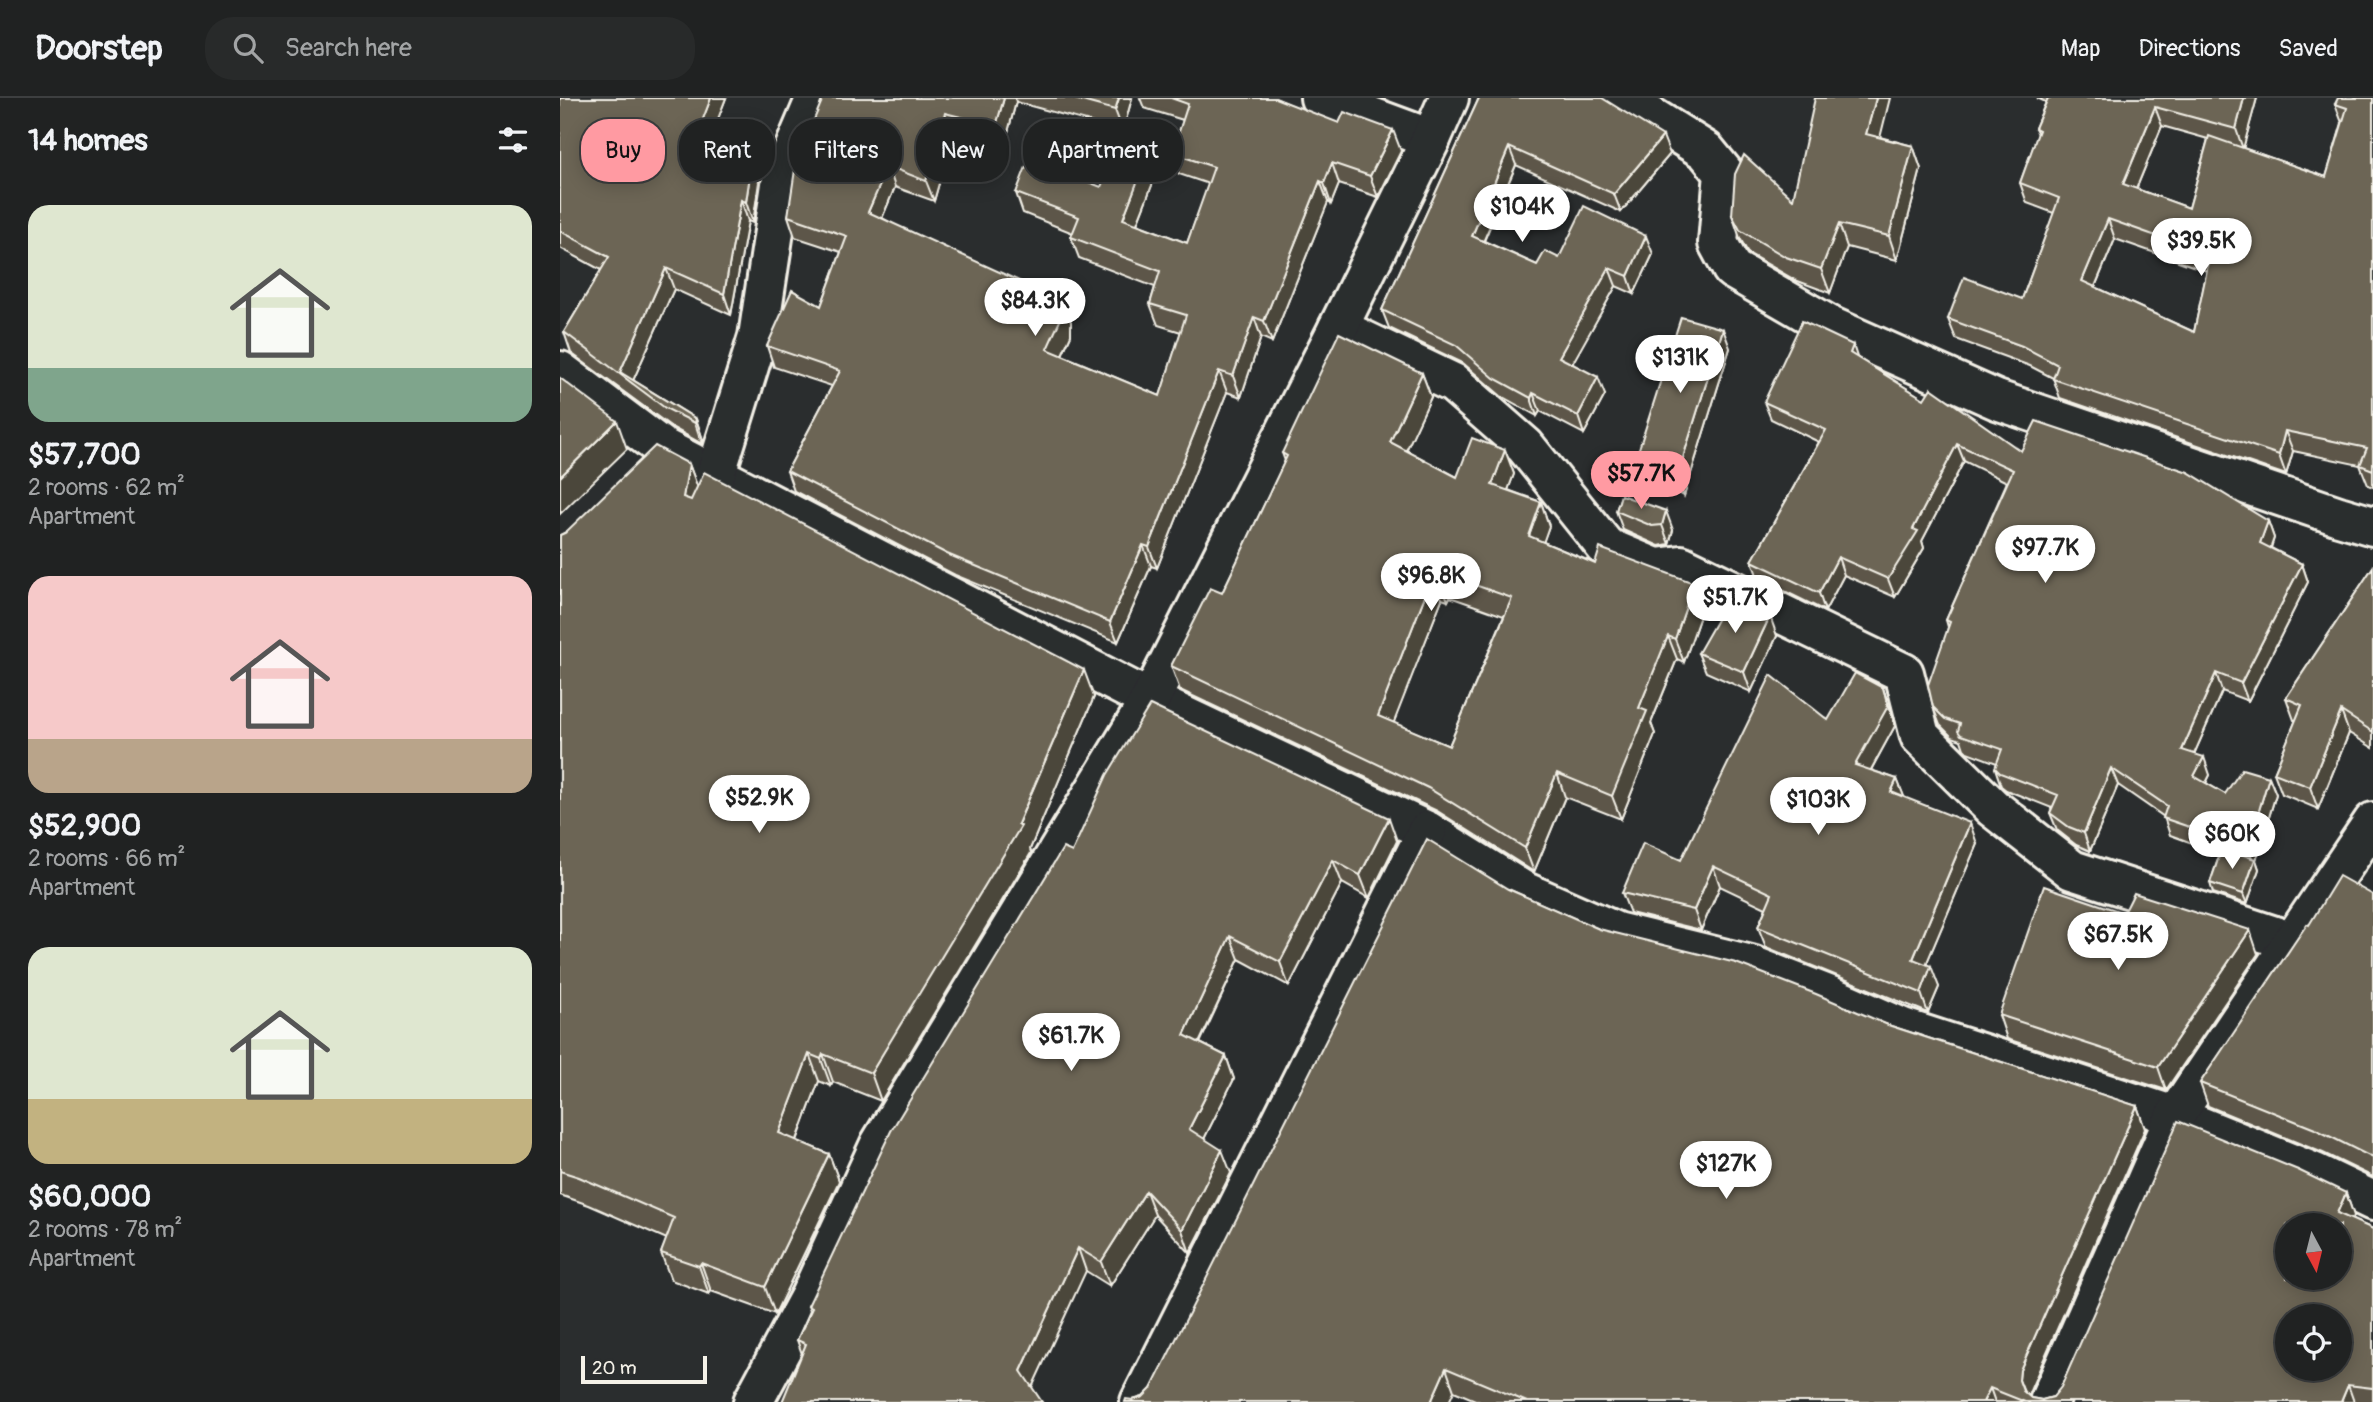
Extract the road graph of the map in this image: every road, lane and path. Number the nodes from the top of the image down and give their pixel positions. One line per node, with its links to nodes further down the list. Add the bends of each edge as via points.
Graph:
1 (816, 98): 8 (street, via 782,178 758,337)
2 (1320, 98): 5 (street)
3 (1449, 98): 5 (street)
4 (1620, 98): 9 (street, via 1706,151 1724,173 1718,243 1732,269 1830,326 1997,400)
5 (1431, 139): 6 (street)
6 (1338, 328): 10 (street); 13 (street, via 1453,383 1525,446 1606,547 1656,568 1681,565 1904,673 1920,736 1993,808 2072,870)
7 (560, 371): 8 (street, via 651,457)
8 (716, 476): 10 (street)
9 (2373, 526)
10 (1150, 700): 12 (street); 16 (street, via 880,1144 810,1296)
11 (2373, 822): 13 (street)
12 (1427, 831): 14 (street, via 1525,891 1616,932 1751,965 1903,1028); 17 (street)
13 (2292, 942): 14 (street)
14 (2175, 1115): 15 (street); 18 (street)
15 (2373, 1201)
16 (753, 1402)
17 (1140, 1402)
18 (2049, 1402)

